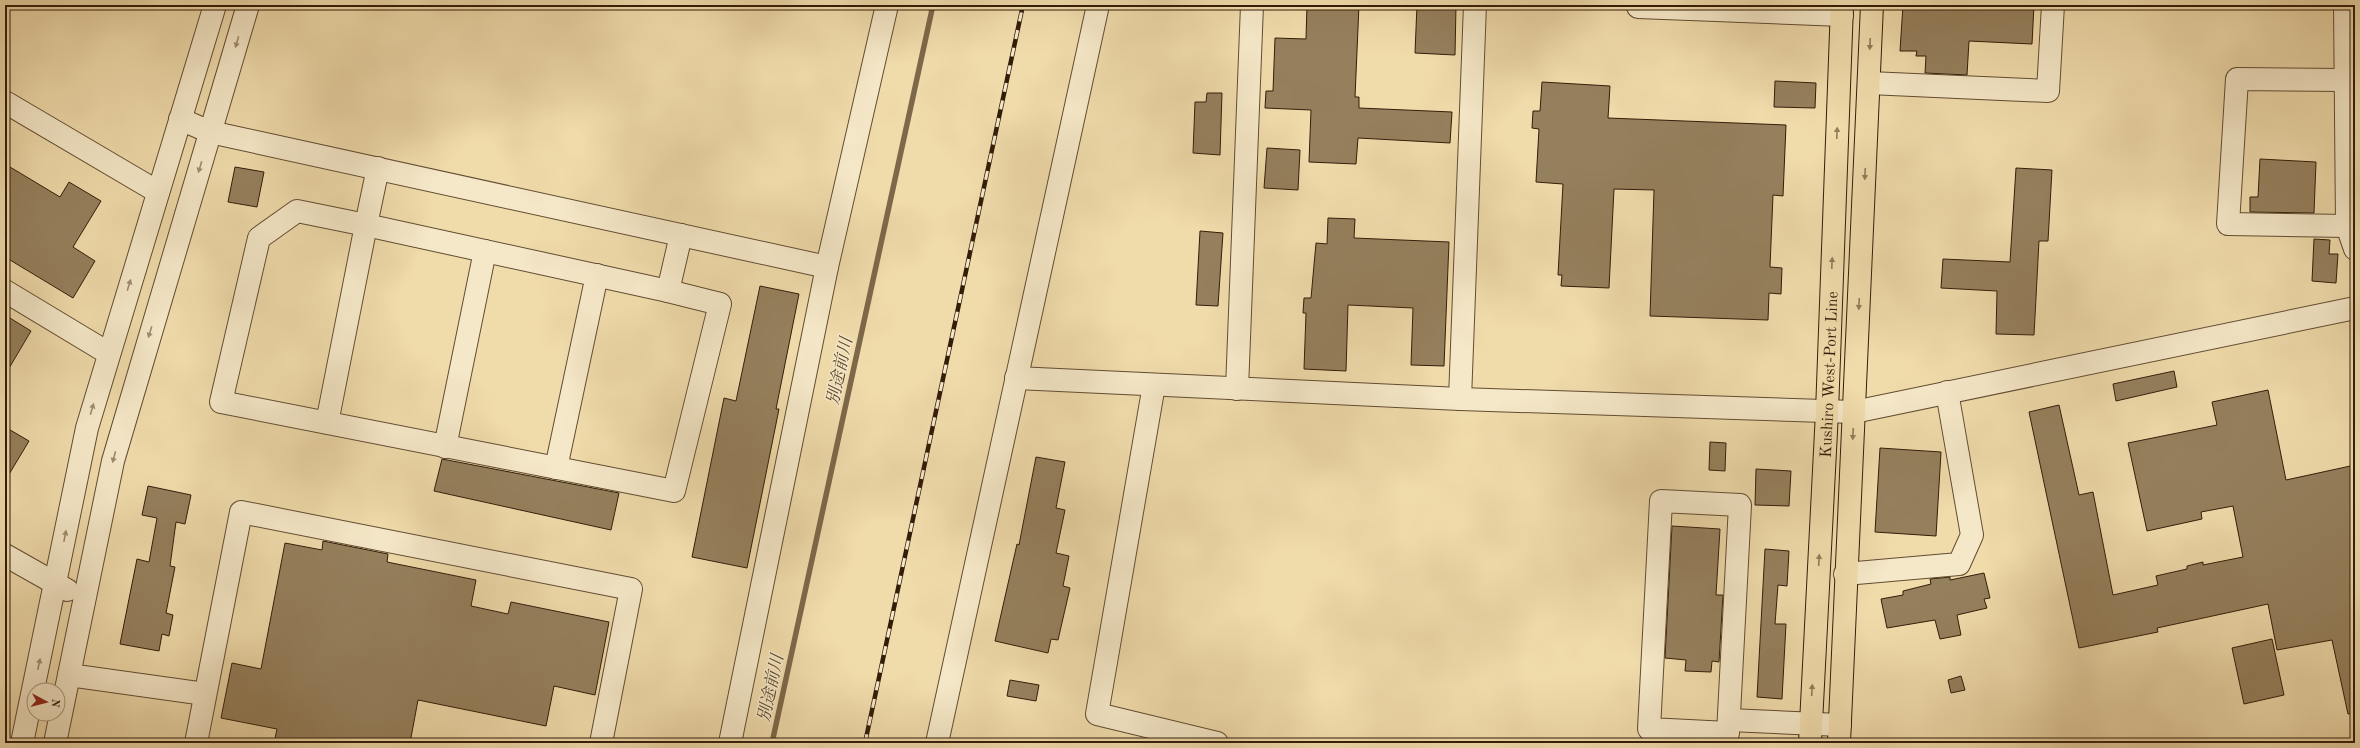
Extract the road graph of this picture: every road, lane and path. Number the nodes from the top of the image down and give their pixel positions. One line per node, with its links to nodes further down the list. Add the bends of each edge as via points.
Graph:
1 (215, 5): 15 (street)
2 (248, 5): 16 (street, one-way to 16)
3 (887, 5): 23 (street)
4 (1098, 5): 29 (street)
5 (1252, 5): 31 (street)
6 (1475, 5): 33 (street)
7 (1638, 5): 11 (street)
8 (1872, 5): 13 (main road, Kushiro West-Port Line, one-way to 13)
9 (2053, 5): 13 (street, via 2048,91)
10 (2345, 5): 12 (street)
11 (1842, 10): 34 (main road, Kushiro West-Port Line, one-way to 11)
12 (2345, 80): 21 (street); 21 (street, via 2237,79 2228,224)
13 (1869, 83): 35 (main road, Kushiro West-Port Line, one-way to 35)
14 (5, 102): 18 (street)
15 (180, 119): 16 (street); 18 (street)
16 (210, 132): 17 (street); 42 (street, one-way to 42, via 113,461)
17 (378, 168): 19 (street); 20 (street)
18 (158, 192): 28 (street, one-way to 18)
19 (366, 225): 22 (street); 36 (street); 36 (street, via 297,211 259,238 221,402)
20 (681, 235): 23 (street); 26 (street)
21 (2352, 240)
22 (485, 251): 24 (street); 37 (street)
23 (827, 267): 52 (street)
24 (597, 275): 26 (street); 38 (street)
25 (5, 291): 28 (street)
26 (668, 291): 38 (street, via 720,304 674,492)
27 (2355, 308): 32 (street)
28 (108, 352): 41 (street, one-way to 28, via 87,428)
29 (1016, 378): 30 (street); 53 (street)
30 (1154, 385): 31 (street); 54 (street, via 1097,714)
31 (1237, 389): 33 (street)
32 (1947, 392): 35 (street); 40 (street, via 1972,535 1960,564)
33 (1460, 399): 34 (street)
34 (1827, 412): 35 (street); 46 (main road, Kushiro West-Port Line, one-way to 34)
35 (1854, 412): 40 (main road, Kushiro West-Port Line, one-way to 40)
36 (327, 423): 37 (street)
37 (445, 447): 38 (street)
38 (556, 468)
39 (5, 555): 41 (street)
40 (1846, 574): 47 (main road, Kushiro West-Port Line)
41 (56, 584): 42 (street); 48 (street, one-way to 41)
42 (85, 601): 43 (street)
43 (69, 675): 44 (street); 49 (street)
44 (205, 694): 50 (street); 51 (street, via 241,512 632,589)
45 (1729, 720): 45 (street, via 1740,505 1661,501 1649,729 1728,733); 46 (street)
46 (1810, 733): 47 (street)
47 (1840, 734)
48 (22, 743)
49 (55, 743)
50 (196, 743)
51 (601, 743)
52 (730, 743)
53 (937, 743)
54 (1217, 743)

